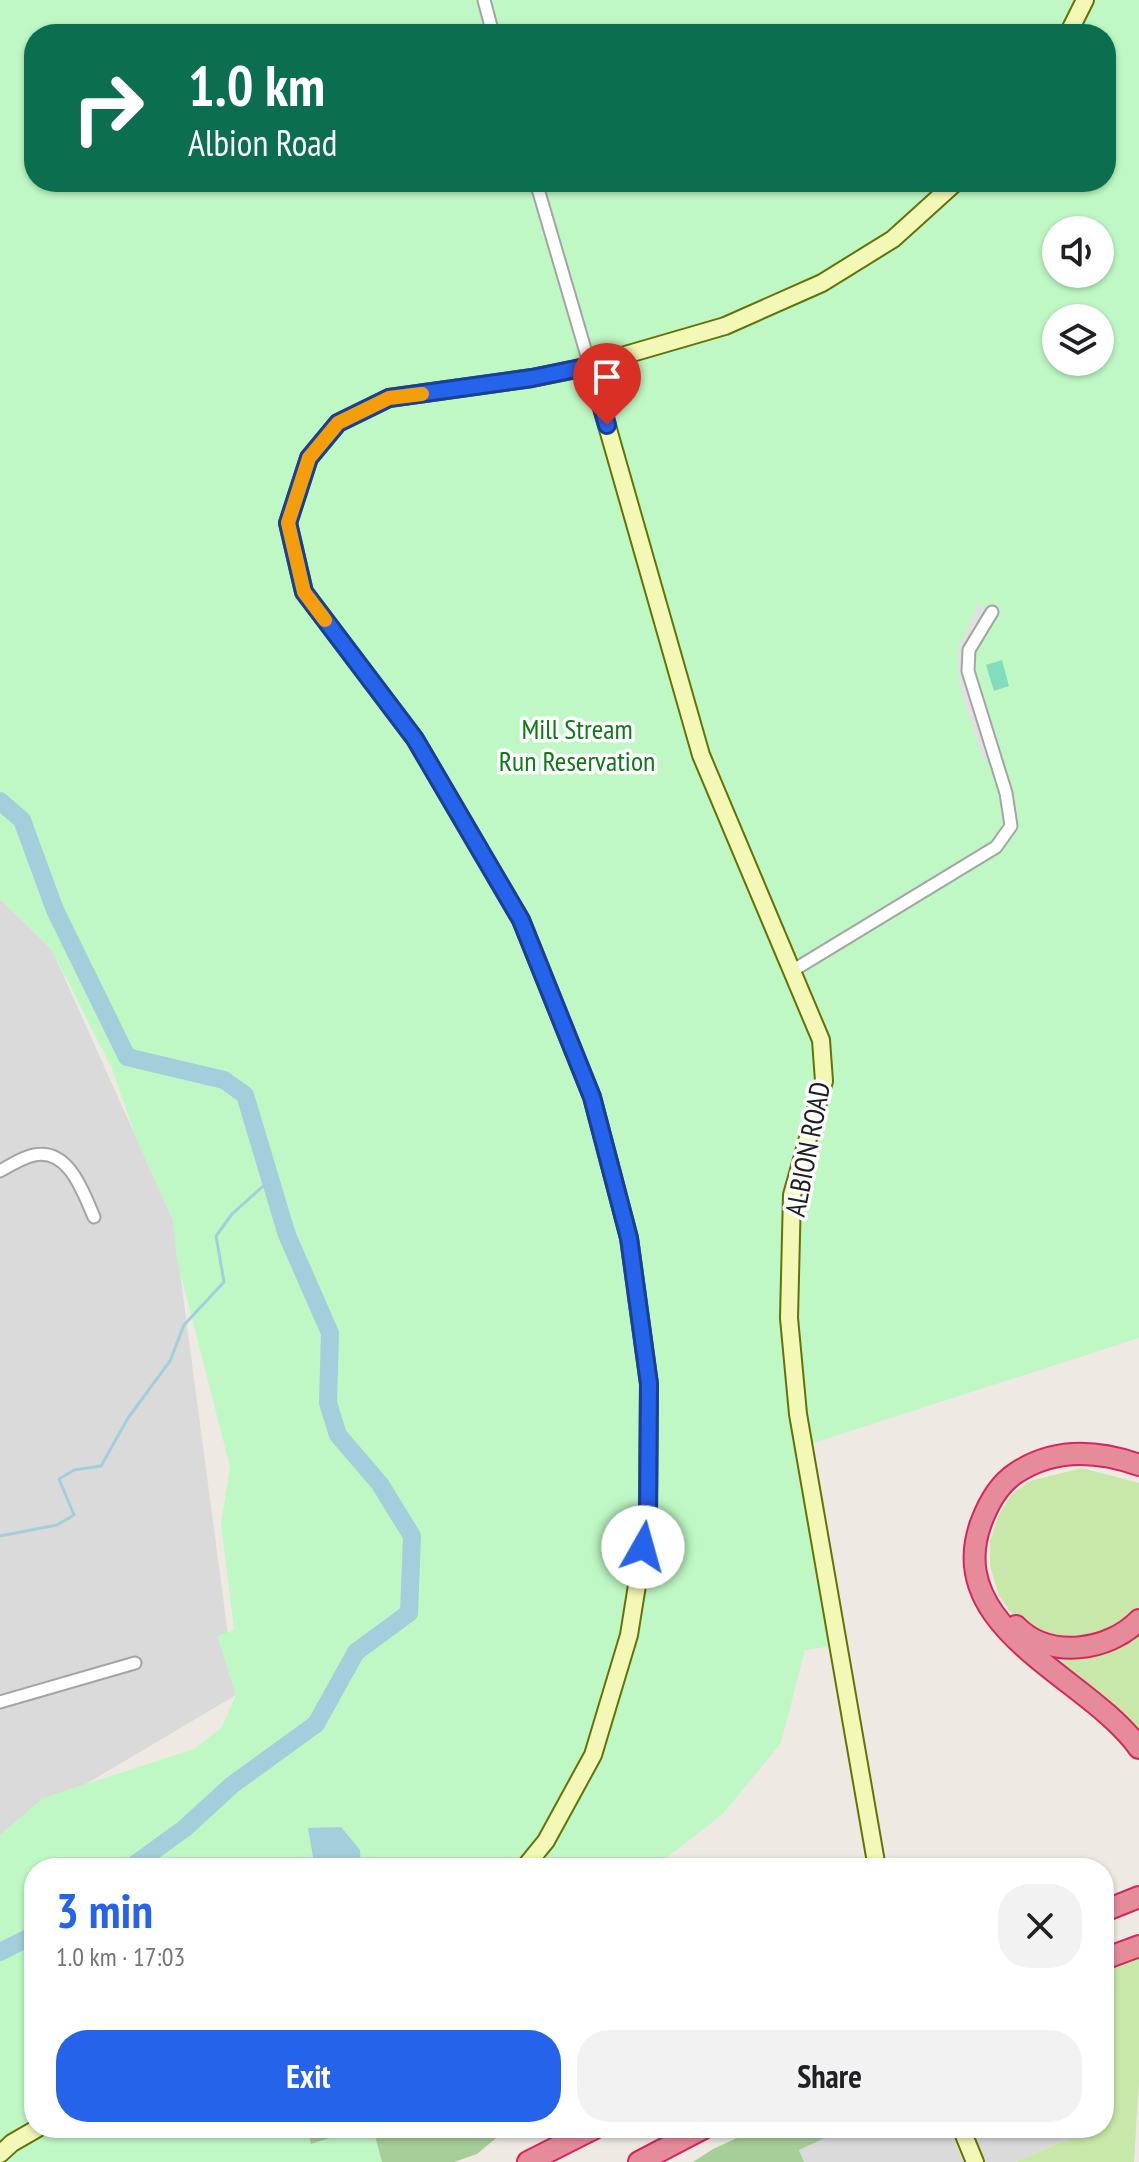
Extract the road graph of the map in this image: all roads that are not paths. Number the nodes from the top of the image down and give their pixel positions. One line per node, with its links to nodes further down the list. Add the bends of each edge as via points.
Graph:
1 (484, 0): 3 (street)
2 (1085, 0): 4 (street)
3 (490, 24)
4 (1073, 24)
5 (539, 192): 7 (street)
6 (945, 192): 7 (street, via 893,239 822,283 725,326)
7 (590, 366): 9 (street, ALBION ROAD, via 701,755); 18 (street, via 389,398 338,423 309,458 288,523 304,592 415,739 521,920 592,1097 629,1238 649,1384 648,1517 629,1635 593,1755)
8 (992, 612): 9 (street, via 969,650 968,671 1006,793 1011,826 996,847)
9 (792, 971): 19 (street, ALBION ROAD, via 821,1040 824,1081 792,1195 789,1318 796,1400)
10 (0, 1171): 11 (street, via 32,1155 48,1154 74,1176)
11 (94, 1217)
12 (1139, 1465): 17 (highway, via 1083,1453 1032,1462 988,1504 975,1556 982,1596 993,1615 1107,1712)
13 (1139, 1475): 14 (highway, via 1089,1463 1036,1472 1004,1496 993,1513 983,1559 994,1597 1007,1617 1021,1631 1053,1645 1087,1647 1115,1639)
14 (1139, 1620)
15 (135, 1663): 16 (street)
16 (0, 1702)
17 (1139, 1748)
18 (532, 1858)
19 (875, 1858)
20 (24, 2136): 24 (street)
21 (575, 2138): 25 (highway)
22 (685, 2138): 26 (highway)
23 (965, 2138): 27 (street)
24 (0, 2154)
25 (528, 2162)
26 (639, 2162)
27 (975, 2162)

